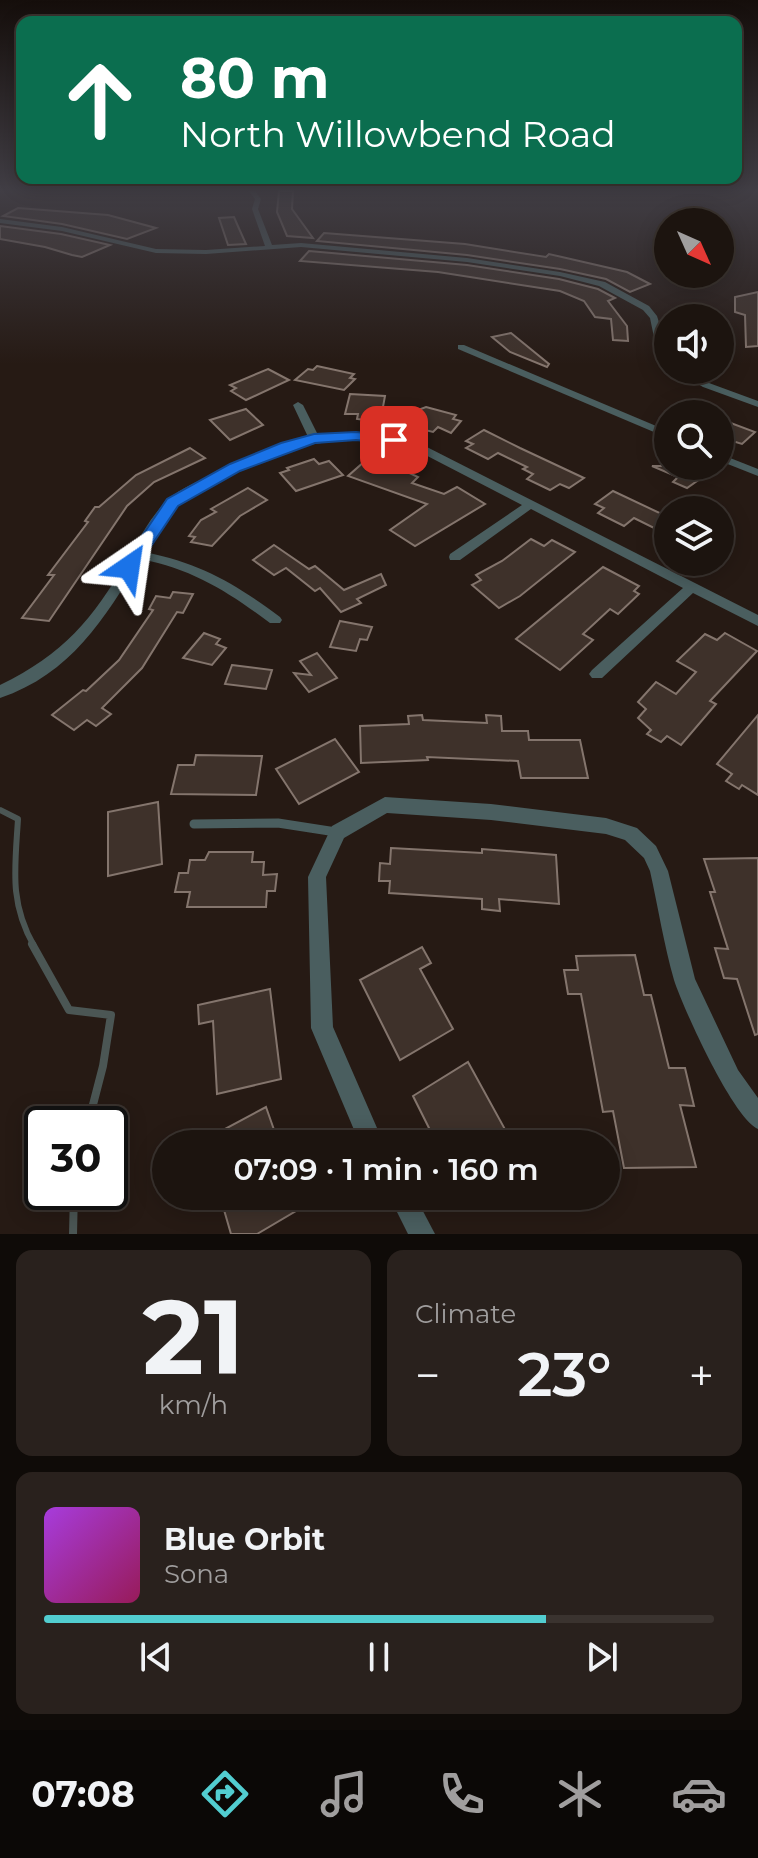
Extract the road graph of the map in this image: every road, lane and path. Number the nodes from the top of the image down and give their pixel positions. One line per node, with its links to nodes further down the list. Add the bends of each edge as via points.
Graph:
1 (146, 249): 2 (street)
2 (236, 249)
3 (341, 249): 4 (street, via 467,260 585,279 619,291)
4 (654, 318)
5 (461, 347): 9 (street)
6 (704, 384): 7 (street)
7 (758, 404)
8 (298, 405): 10 (street)
9 (654, 429)
10 (314, 439): 13 (street, via 375,437 413,444); 14 (street, via 235,468 172,503)
11 (734, 463): 12 (street)
12 (758, 473)
13 (531, 504): 15 (street); 16 (street)
14 (137, 554): 17 (street, via 202,571); 20 (street, via 88,633 37,675)
15 (455, 557)
16 (692, 587): 18 (street); 19 (street)
17 (275, 620)
18 (758, 621)
19 (597, 674)
20 (0, 692)
21 (194, 824): 22 (lane, via 278,823)
22 (338, 832): 23 (street, via 385,805 491,812 606,826 631,834 650,852 659,871 685,981 730,1078); 24 (street, via 317,877 322,1028)
23 (758, 1117)
24 (366, 1130)
25 (409, 1210): 26 (street)
26 (422, 1234)

